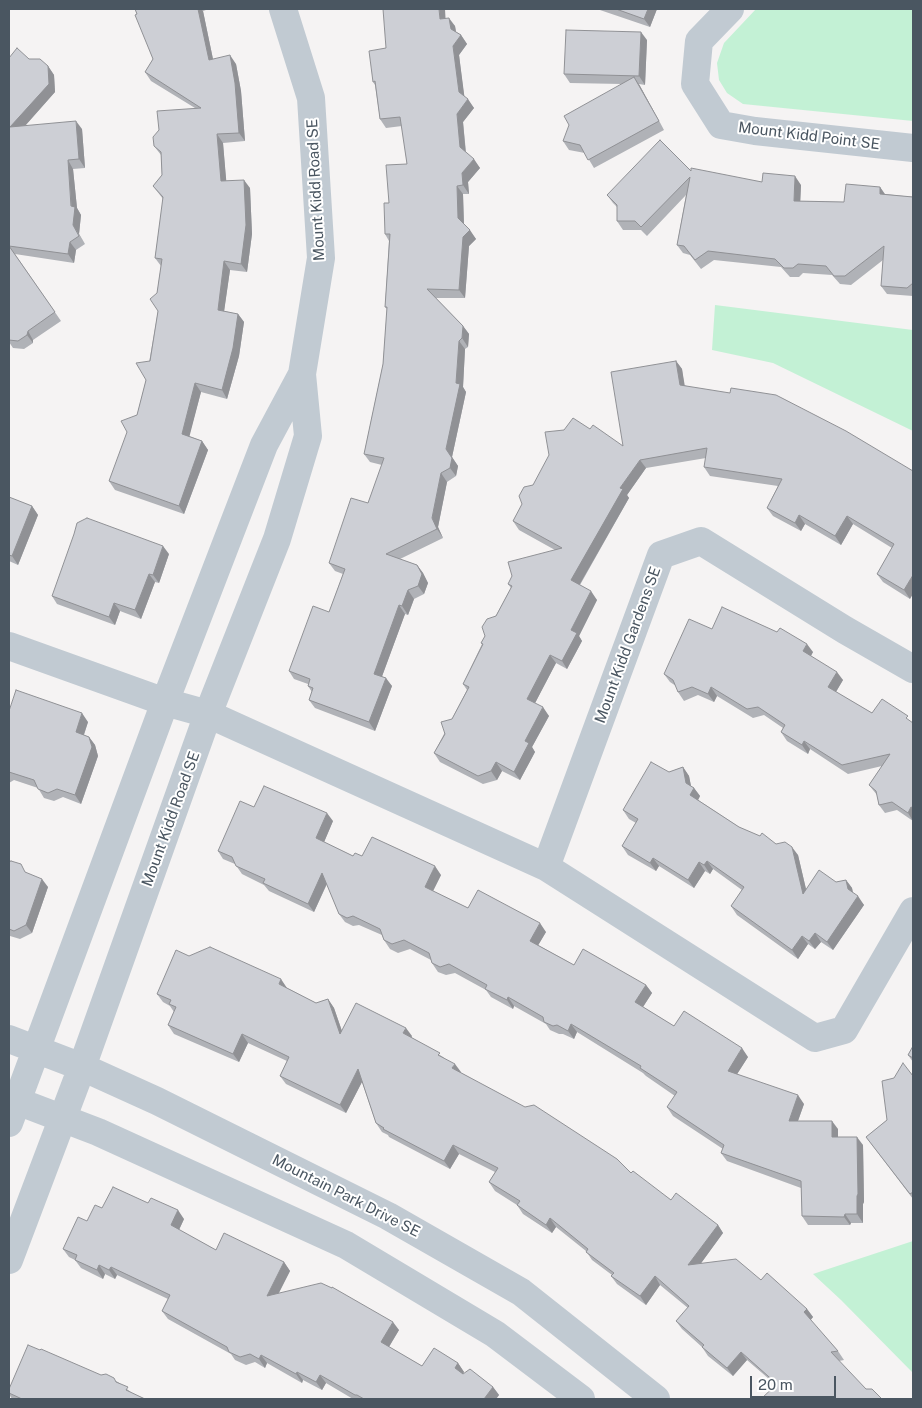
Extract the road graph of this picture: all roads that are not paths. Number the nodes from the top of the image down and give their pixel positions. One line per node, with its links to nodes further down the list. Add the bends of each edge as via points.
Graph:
1 (283, 9): 4 (street, Mount Kidd Road SE, via 311,98 321,258)
2 (730, 9): 3 (street, Mount Kidd Point SE, via 699,41 695,84 721,125)
3 (913, 148)
4 (302, 374): 7 (street, Mount Kidd Road SE, via 264,445); 8 (street, Mount Kidd Road SE, via 308,436 277,539)
5 (9, 646): 7 (street)
6 (913, 669): 9 (street, Mount Kidd Gardens SE, via 701,541 661,555)
7 (165, 702): 8 (street); 12 (street, Mount Kidd Road SE)
8 (208, 714): 9 (street); 13 (street, Mount Kidd Road SE)
9 (546, 867): 10 (street, via 815,1038 844,1030)
10 (913, 911)
11 (9, 1039): 12 (street, Mountain Park Drive SE)
12 (37, 1049): 13 (street, Mountain Park Drive SE); 14 (street, Mount Kidd Road SE)
13 (82, 1067): 15 (street, Mount Kidd Road SE); 18 (street, Mountain Park Drive SE, via 388,1216 521,1292)
14 (11, 1107): 15 (street)
15 (62, 1119): 16 (street, Mount Kidd Road SE); 17 (street, via 98,1132 346,1245 496,1334)
16 (9, 1260)
17 (581, 1399)
18 (656, 1399)

